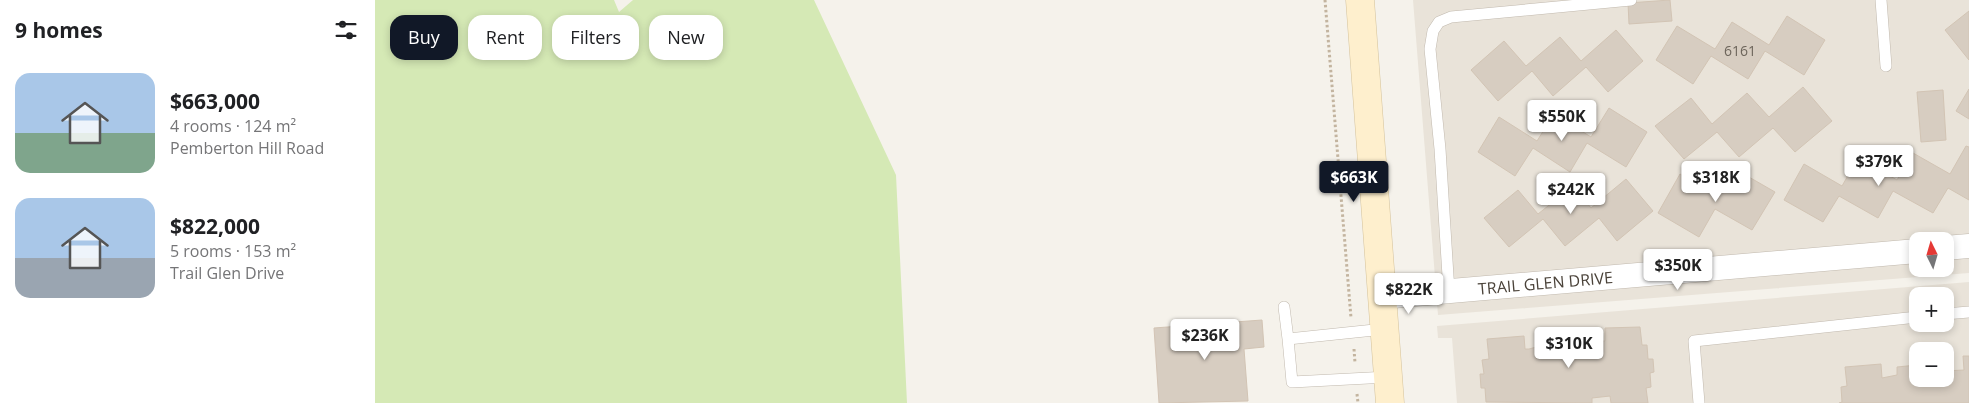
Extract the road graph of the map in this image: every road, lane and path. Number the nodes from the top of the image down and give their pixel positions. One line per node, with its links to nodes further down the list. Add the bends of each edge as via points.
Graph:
1 (1325, 0): 16 (path)
2 (1360, 0): 10 (street)
3 (1631, 0): 9 (lane, via 1451,17 1439,22 1433,31 1430,49)
4 (1881, 0): 5 (lane)
5 (1886, 66)
6 (1969, 246): 7 (street)
7 (1954, 247)
8 (1909, 252): 9 (street, TRAIL GLEN DRIVE)
9 (1449, 292): 10 (street, TRAIL GLEN DRIVE)
10 (1381, 297): 15 (street)
11 (1284, 307): 17 (lane)
12 (1969, 312): 13 (lane)
13 (1954, 313)
14 (1909, 318): 21 (lane, via 1693,341)
15 (1384, 330): 16 (lane); 19 (street)
16 (1352, 332): 17 (lane); 18 (path)
17 (1288, 339): 18 (lane, via 1292,382)
18 (1356, 380): 19 (lane); 20 (path)
19 (1389, 390)
20 (1358, 403)
21 (1699, 403)

